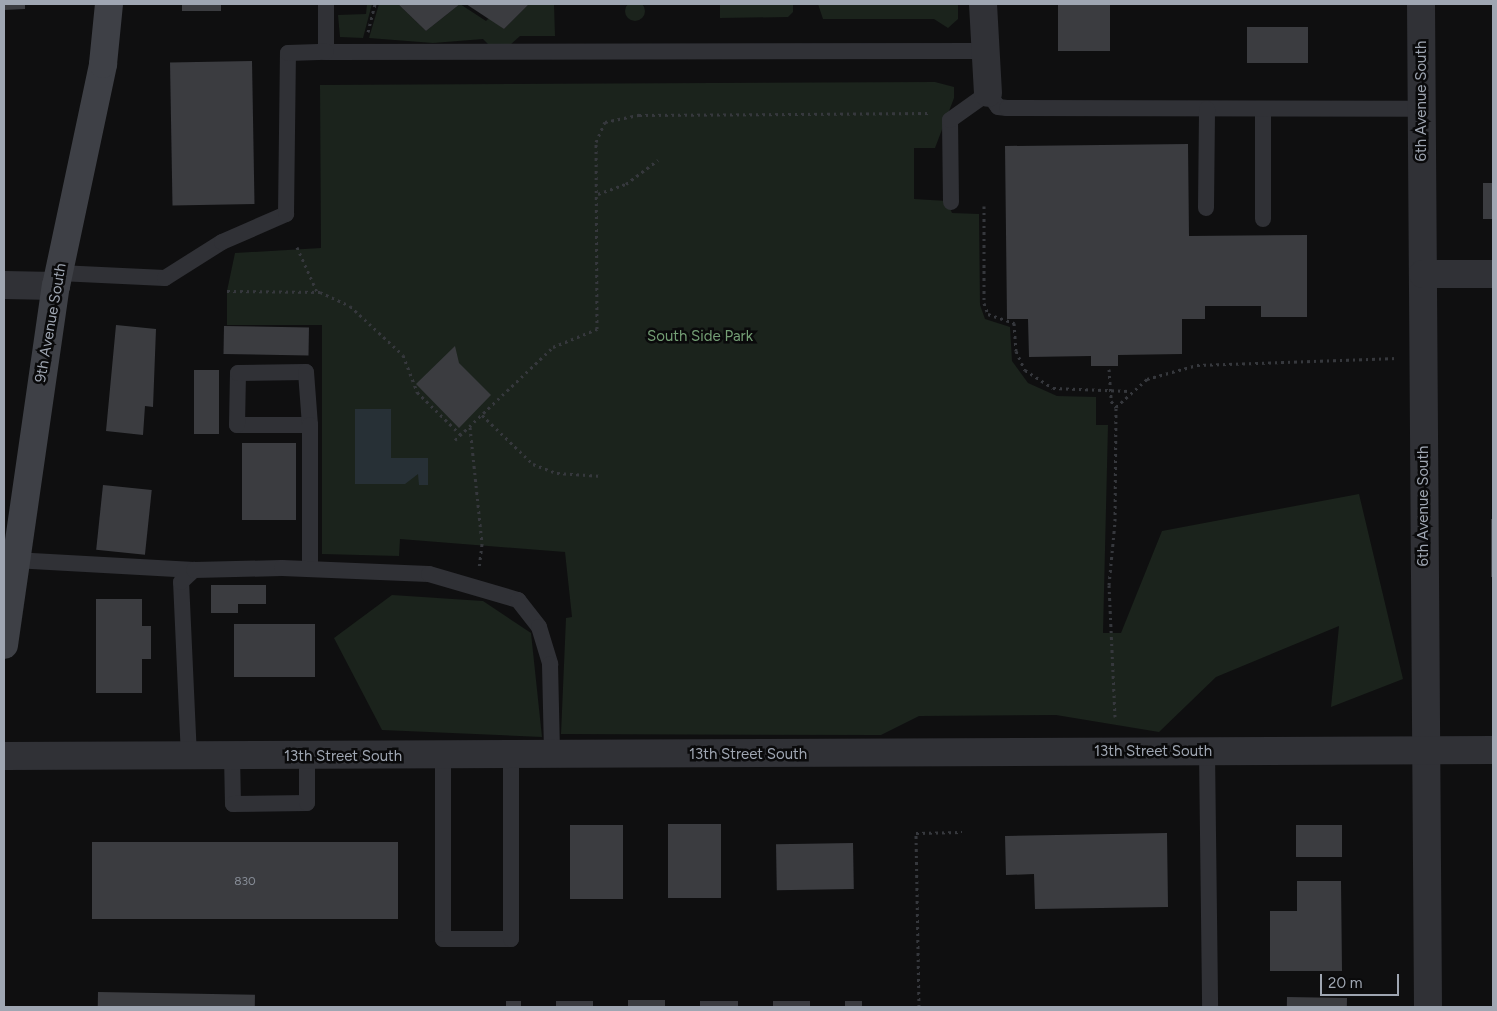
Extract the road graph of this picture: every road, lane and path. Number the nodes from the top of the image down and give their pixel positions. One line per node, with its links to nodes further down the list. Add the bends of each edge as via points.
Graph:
1 (109, 4): 23 (street, 9th Avenue South, via 102,64)
2 (326, 4): 8 (lane)
3 (375, 4): 6 (path)
4 (983, 4): 7 (street)
5 (1421, 4): 12 (street, 6th Avenue South)
6 (365, 41)
7 (984, 51): 8 (lane); 9 (street)
8 (326, 52): 23 (lane, via 288,53 286,214 222,242 165,278)
9 (988, 93): 10 (lane, via 998,107 1007,108); 16 (lane, via 950,120)
10 (1208, 109): 11 (lane); 18 (lane)
11 (1263, 109): 12 (lane); 19 (lane)
12 (1422, 109): 21 (street, 6th Avenue South)
13 (938, 115): 15 (path, via 616,117 605,122 597,135)
14 (658, 160): 15 (path, via 626,184)
15 (598, 194): 32 (path, via 597,329 553,347)
16 (951, 202)
17 (984, 206): 29 (path, via 984,303 988,314 1014,323 1016,351 1025,370 1053,388)
18 (1206, 208)
19 (1263, 219)
20 (297, 247): 26 (path)
21 (1423, 274): 22 (street); 27 (street, 6th Avenue South)
22 (1493, 274)
23 (58, 280): 24 (street); 38 (street, 9th Avenue South)
24 (4, 285)
25 (227, 291): 26 (path)
26 (317, 292): 35 (path, via 350,306 388,338 406,360 418,392)
27 (1424, 358): 30 (path, via 1268,359 1254,364 1197,364 1147,379); 45 (street, 6th Avenue South)
28 (1109, 369): 29 (path)
29 (1110, 390): 30 (path); 31 (path)
30 (1129, 391): 31 (path)
31 (1116, 407): 43 (path, via 1116,521 1109,585)
32 (482, 415): 34 (path); 37 (path, via 533,464 557,472)
33 (310, 425): 33 (lane, via 306,372 238,373 237,425); 39 (lane)
34 (470, 427): 35 (path); 41 (path, via 482,544)
35 (460, 435): 36 (path)
36 (455, 440)
37 (602, 476)
38 (14, 560): 40 (lane); 42 (street, 9th Avenue South)
39 (310, 569): 40 (lane); 41 (lane, via 429,574)
40 (194, 570): 52 (lane, via 181,582)
41 (477, 586): 51 (lane, via 518,600 539,627 550,664)
42 (4, 645)
43 (1116, 717)
44 (1493, 750): 45 (street, 13th Street South)
45 (1426, 751): 46 (street, 13th Street South); 57 (street, 6th Avenue South)
46 (1207, 752): 51 (street, 13th Street South); 56 (lane)
47 (4, 756): 52 (street, 13th Street South)
48 (232, 756): 52 (street, 13th Street South); 53 (street, 13th Street South); 53 (lane, via 233,804 307,803)
49 (443, 756): 50 (street, 13th Street South); 50 (lane, via 443,939 511,939); 53 (street, 13th Street South)
50 (511, 756): 51 (street, 13th Street South)
51 (552, 756)
52 (189, 757)
53 (307, 758)
54 (962, 832): 55 (path, via 916,834)
55 (919, 1007)
56 (1210, 1007)
57 (1428, 1007)

